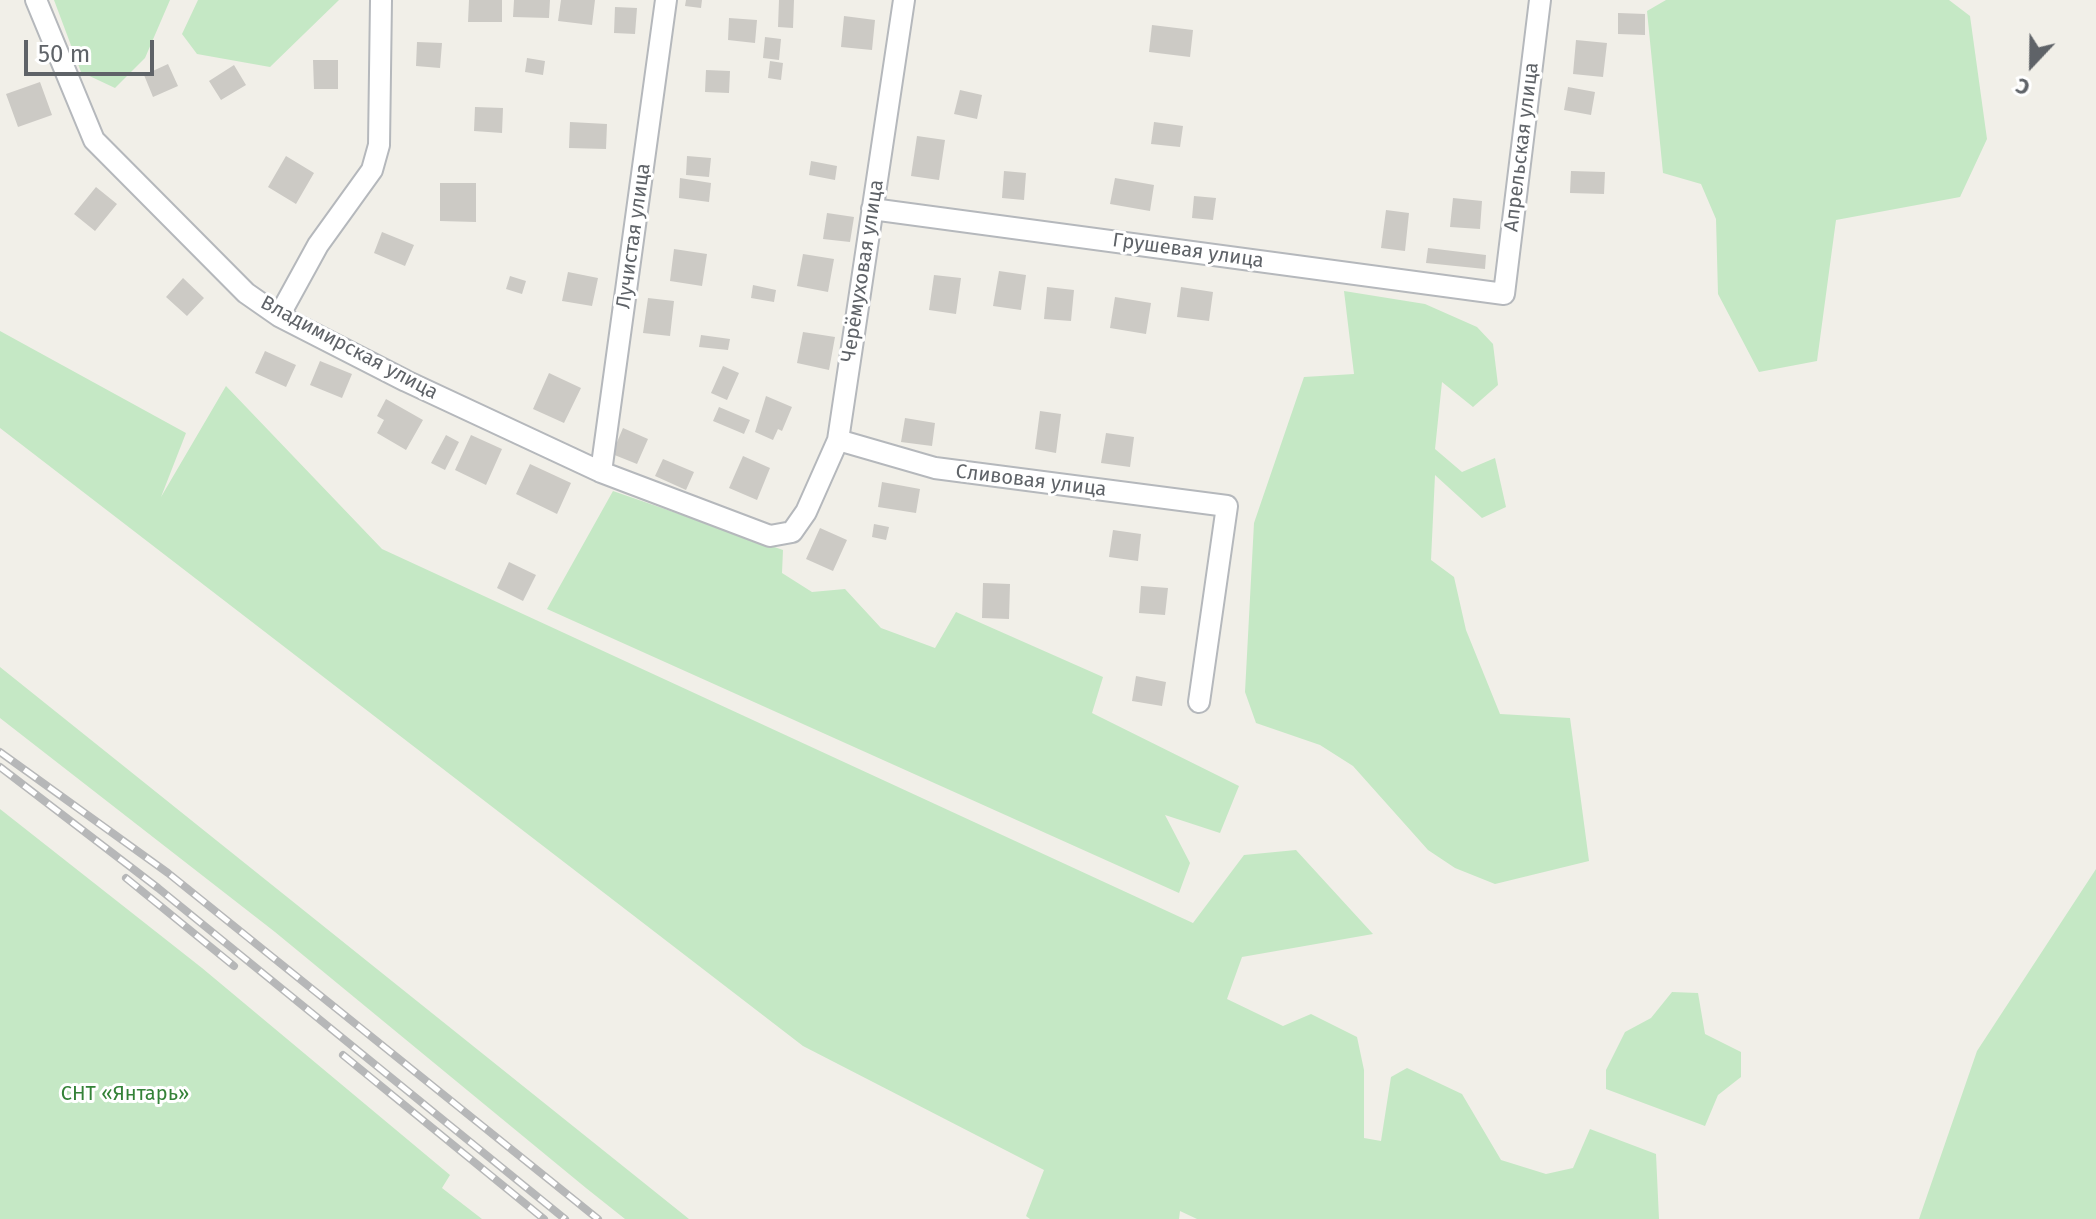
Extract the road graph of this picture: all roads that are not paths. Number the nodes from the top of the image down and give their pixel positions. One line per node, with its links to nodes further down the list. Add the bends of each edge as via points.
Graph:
1 (36, 0): 8 (street, Владимирская улица, via 94,140 246,293)
2 (381, 0): 8 (street, via 379,145 372,170 318,245)
3 (666, 0): 10 (street, Лучистая улица)
4 (904, 0): 6 (street, Черёмуховая улица)
5 (1540, 0): 7 (street, Апрельская улица)
6 (872, 209): 7 (street, Грушевая улица); 9 (street, Черёмуховая улица)
7 (1504, 294)
8 (279, 316): 10 (street, Владимирская улица)
9 (838, 440): 11 (street, Черёмуховая улица); 12 (street, Сливовая улица, via 935,468 1227,506)
10 (601, 472): 11 (street, Владимирская улица, via 770,536)
11 (792, 532)
12 (1199, 702)

